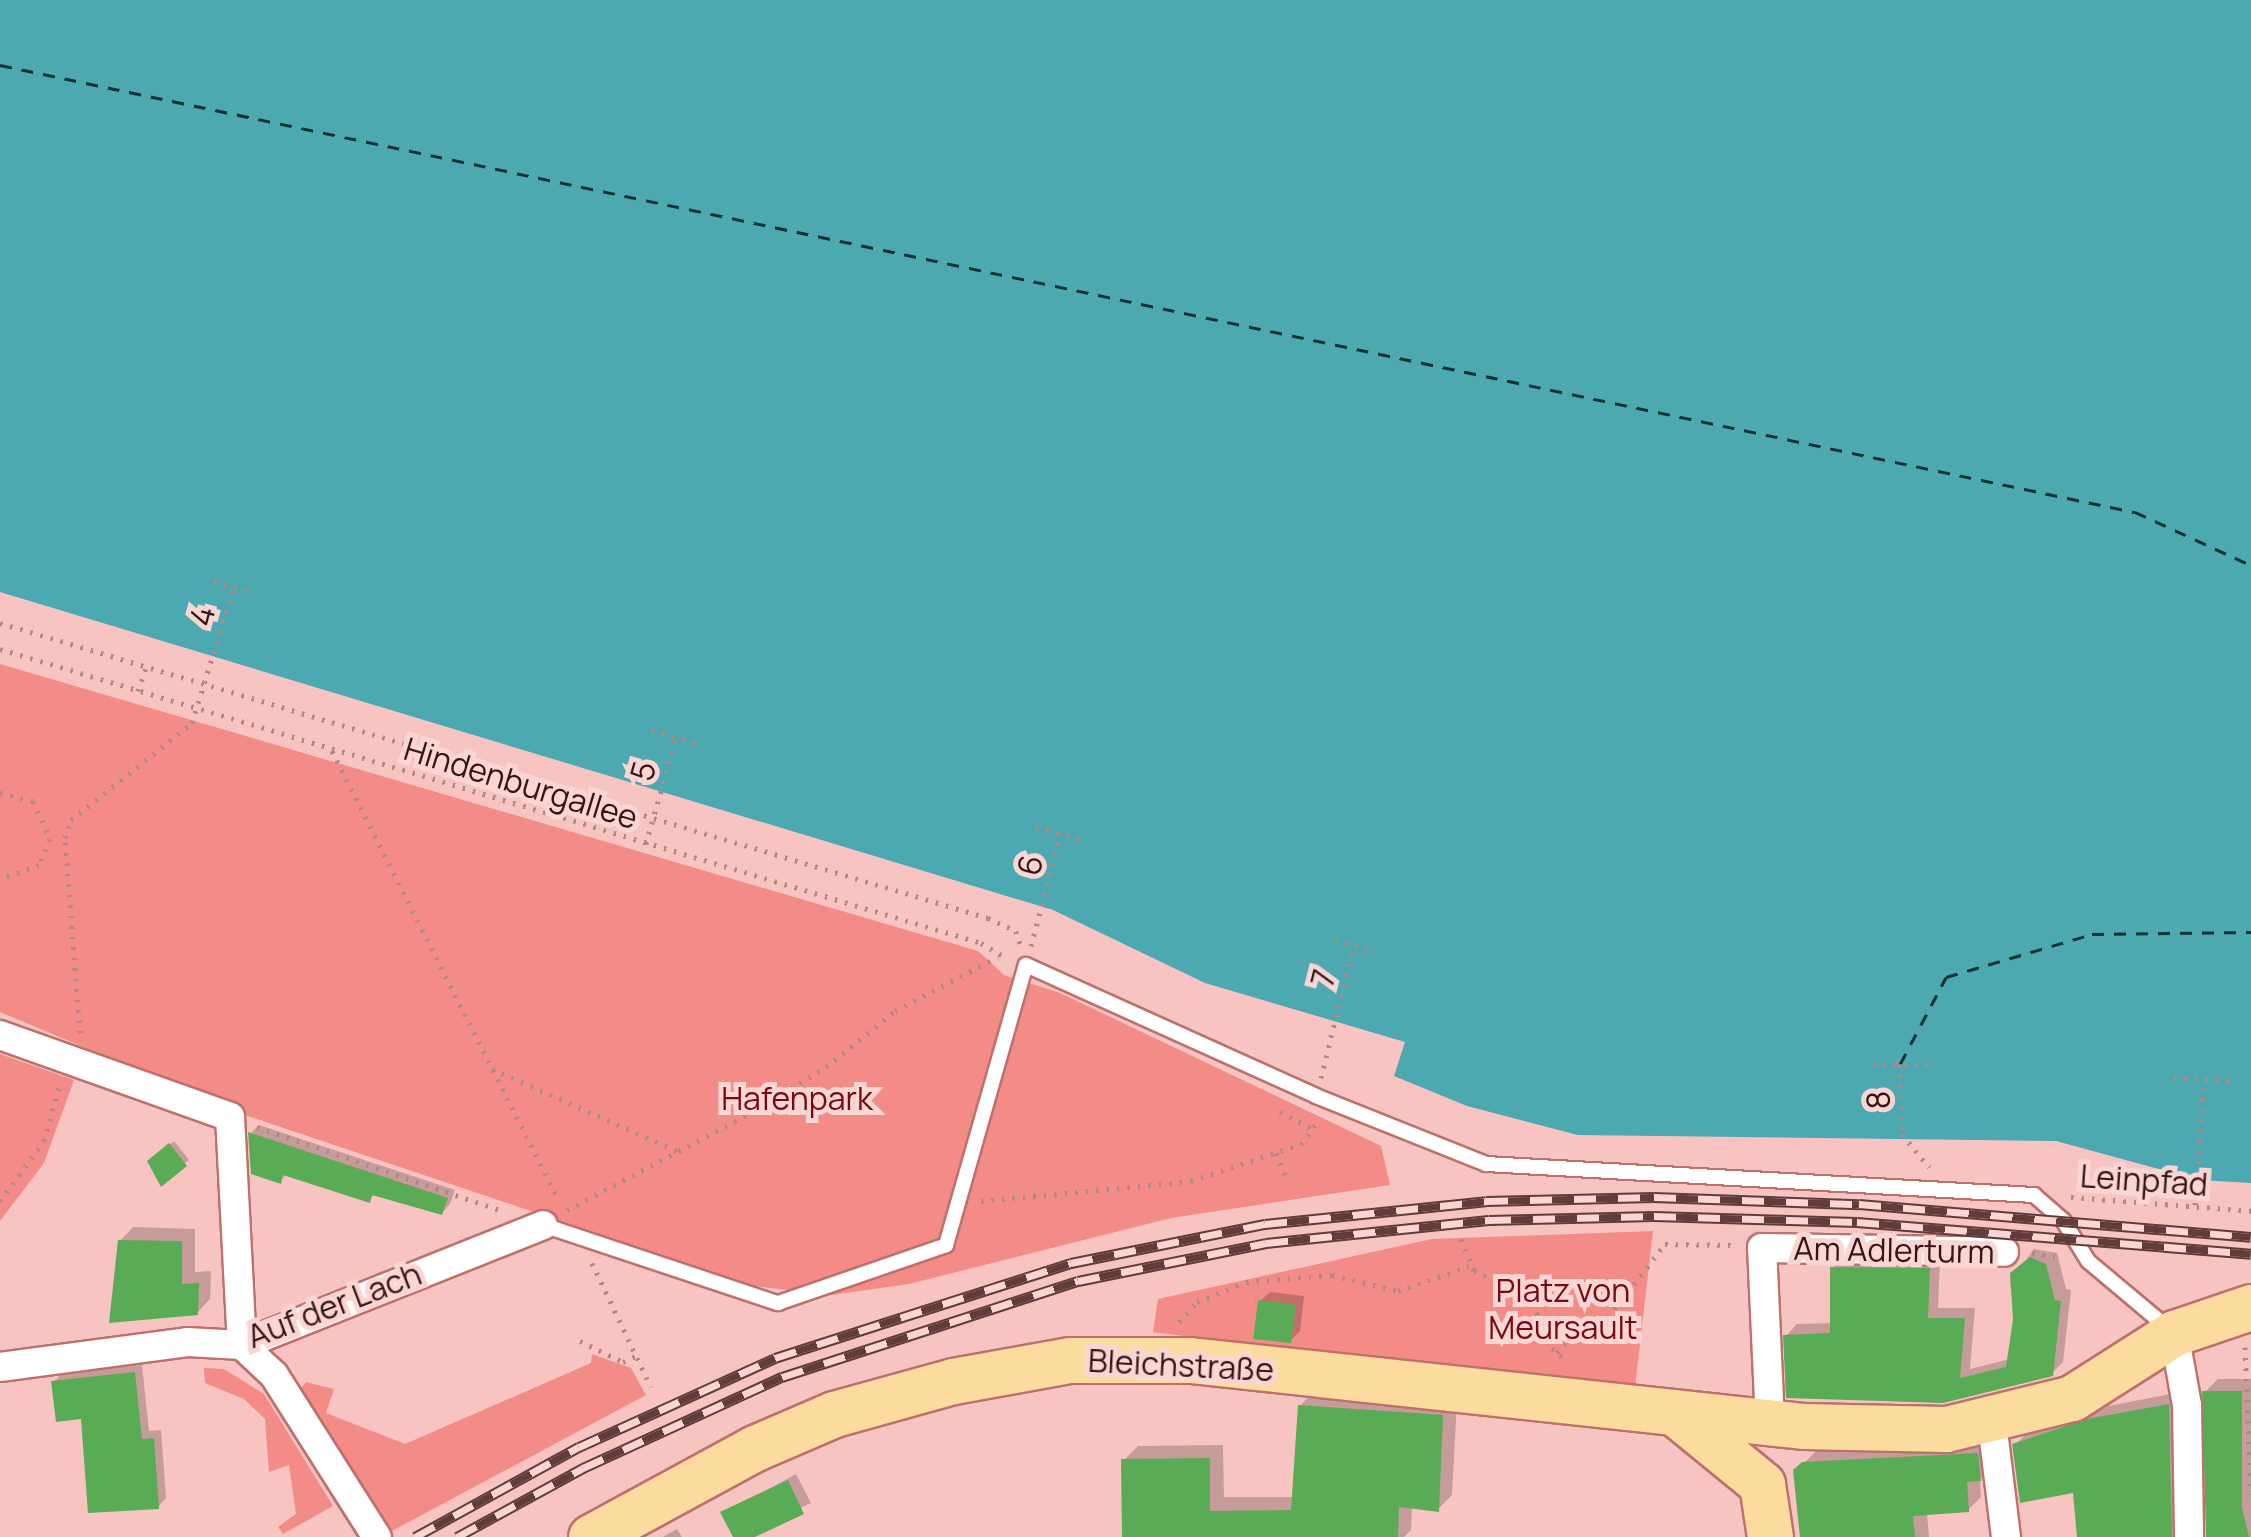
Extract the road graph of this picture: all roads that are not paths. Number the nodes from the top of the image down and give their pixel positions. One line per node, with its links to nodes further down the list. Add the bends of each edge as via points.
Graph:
1 (0, 1036): 6 (street, via 230,1117)
2 (554, 1218): 5 (lane, via 579,1236 778,1303 946,1245 1026,965 1316,1096 1486,1164 2034,1194 2062,1220 2088,1261); 6 (street, Auf der Lach)
3 (2004, 1252): 10 (street, Am Adlerturm, via 1762,1248)
4 (2247, 1308): 5 (main road, Bleichstraße)
5 (2174, 1333): 9 (main road, Bleichstraße, via 2072,1398); 16 (street, via 2187,1405)
6 (242, 1345): 7 (street, Auf der Lach, via 187,1342); 12 (street, via 274,1375)
7 (0, 1367)
8 (1674, 1412): 10 (main road, Bleichstraße); 11 (main road); 13 (main road, Bleichstraße, via 1147,1357 1033,1366 834,1414 755,1448)
9 (1992, 1422): 10 (main road, Bleichstraße, via 1946,1429); 15 (street)
10 (1787, 1425): 11 (main road)
11 (1762, 1484): 14 (main road)
12 (376, 1537)
13 (591, 1537)
14 (1770, 1537)
15 (2006, 1537)
16 (2190, 1537)

